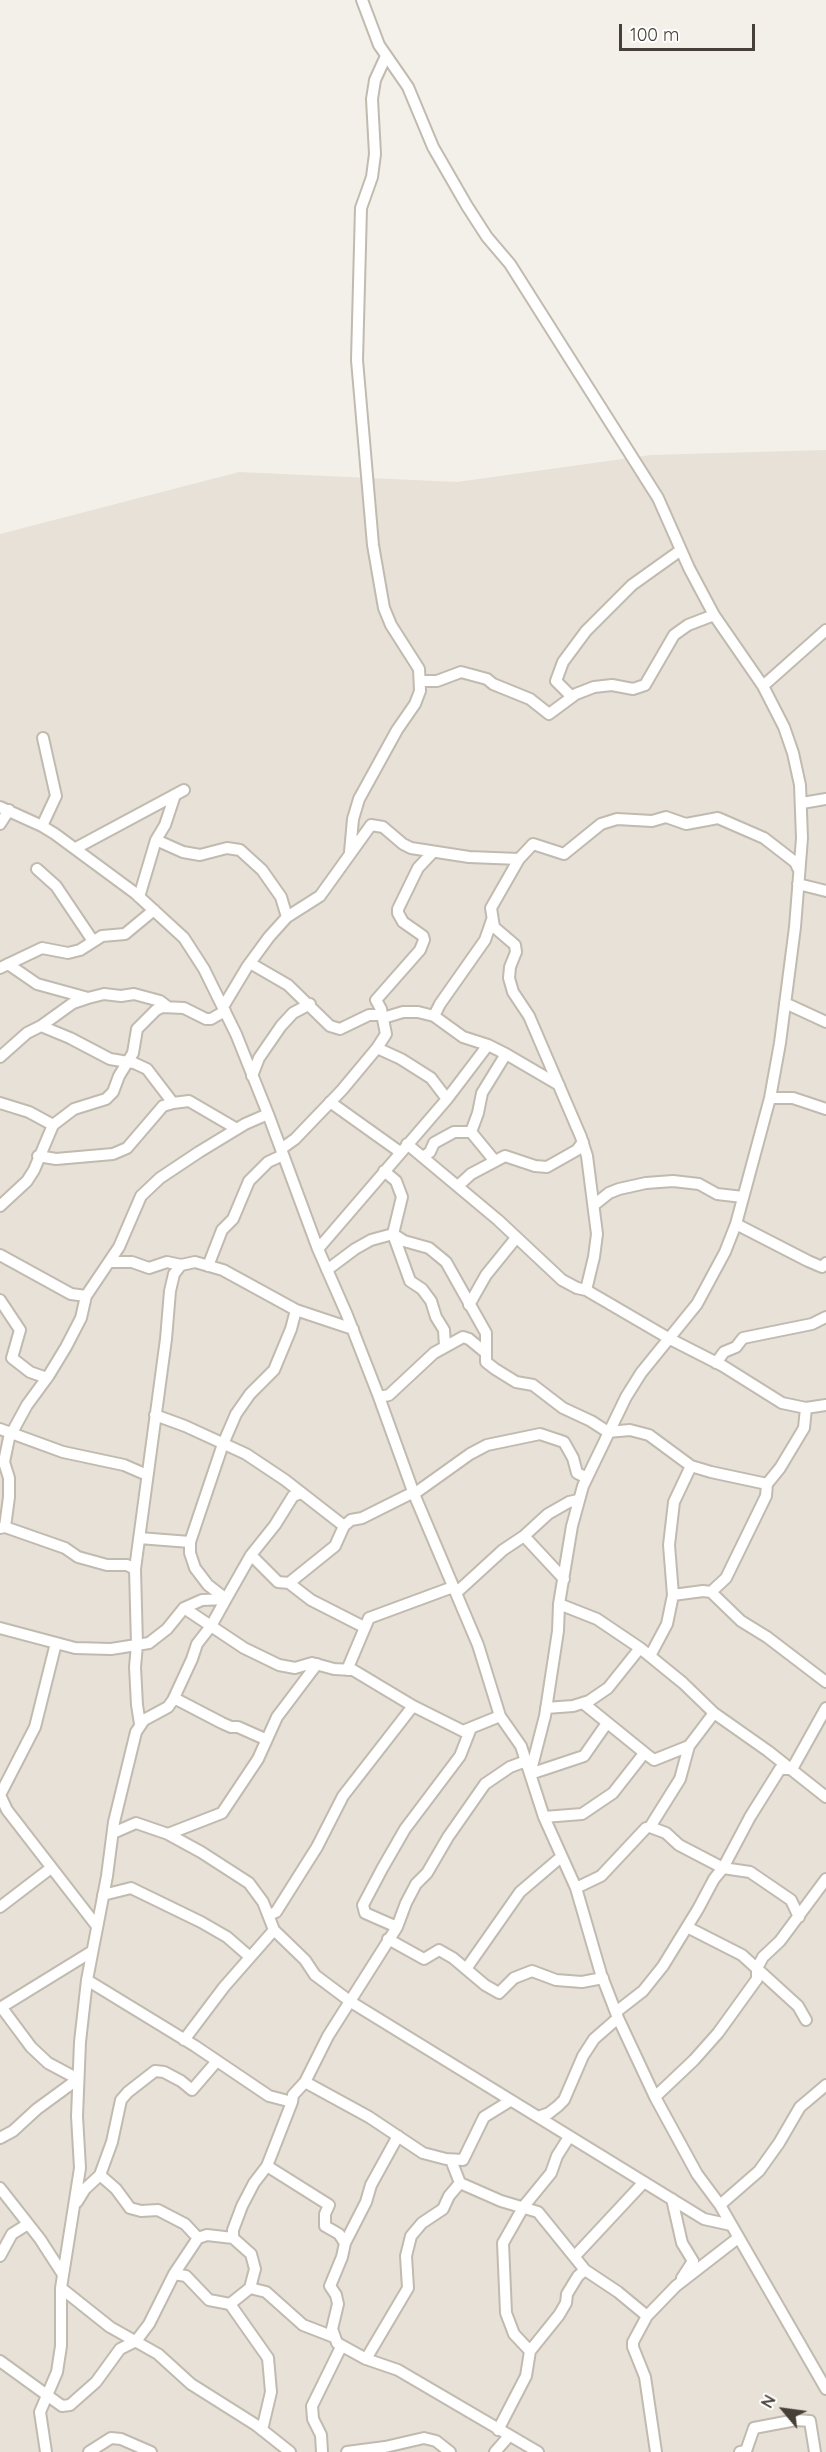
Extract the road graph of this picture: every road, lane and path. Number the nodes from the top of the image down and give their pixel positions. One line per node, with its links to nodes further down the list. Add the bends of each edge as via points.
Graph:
1 (362, 0): 2 (street)
2 (386, 56): 3 (street, via 408,87 433,147 473,215 510,264 658,498); 6 (street, via 375,80 375,154 361,208 357,360 373,545 384,608 419,669)
3 (681, 550): 4 (street); 8 (street, via 632,585 586,631 563,662 555,681)
4 (714, 615): 7 (street); 8 (street, via 687,625 674,635 649,679 638,688 594,687)
5 (826, 630): 7 (street)
6 (420, 681): 8 (street, via 437,681 461,672 530,699 549,714); 13 (street, via 415,704 381,758)
7 (763, 686): 11 (street, via 788,737)
8 (572, 697)
9 (43, 738): 15 (street, via 56,796)
10 (826, 800): 11 (street)
11 (802, 803): 23 (street)
12 (5, 808): 14 (street); 15 (street)
13 (356, 809): 16 (street); 19 (street)
14 (0, 824)
15 (42, 825): 18 (street)
16 (371, 825): 19 (street); 20 (street, via 383,827 403,844)
17 (156, 840): 18 (street, via 180,793); 26 (street); 29 (street, via 200,855 227,848 240,850 262,870 281,897)
18 (76, 848): 26 (street)
19 (350, 852): 29 (street, via 321,897)
20 (433, 852): 21 (street); 39 (street, via 418,868 398,913 403,922 423,936 423,945 376,1000)
21 (519, 859): 23 (street, via 533,844 564,854 601,824 617,819 652,821 666,816 686,824 718,818 764,838); 28 (street, via 495,897)
22 (37, 868): 30 (street, via 56,886)
23 (800, 870): 24 (street)
24 (798, 884): 25 (street); 34 (street)
25 (826, 891)
26 (139, 897): 27 (street)
27 (154, 910): 30 (street, via 125,934); 37 (street, via 184,938)
28 (493, 914): 38 (street, via 485,939); 48 (street, via 494,927 515,945 509,978 513,992 529,1016)
29 (287, 917): 31 (street)
30 (93, 941): 32 (street, via 68,953 42,948)
31 (250, 963): 35 (street, via 288,985); 37 (street)
32 (4, 966): 33 (street, via 37,984)
33 (88, 998): 36 (street, via 134,994); 41 (street, via 73,1003)
34 (785, 1003): 40 (street); 49 (street)
35 (310, 1004): 39 (street, via 330,1026 340,1029 369,1015); 47 (street, via 293,1013 281,1026)
36 (168, 1007): 37 (street, via 184,1008 206,1020); 46 (street, via 150,1013 137,1029)
37 (224, 1009): 47 (street)
38 (434, 1016): 39 (street, via 403,1012); 42 (street, via 463,1037)
39 (383, 1017): 43 (street, via 386,1034)
40 (826, 1022)
41 (41, 1026): 45 (street); 46 (street, via 110,1059)
42 (488, 1044): 44 (street); 50 (street)
43 (377, 1048): 50 (street, via 431,1078); 51 (street)
44 (506, 1053): 48 (street); 58 (street, via 482,1094)
45 (0, 1057)
46 (128, 1062): 53 (street, via 147,1069); 56 (street, via 106,1099 74,1109)
47 (252, 1076): 55 (street)
48 (560, 1086): 59 (street)
49 (770, 1098): 54 (street, via 794,1098); 67 (street)
50 (447, 1099): 60 (street)
51 (330, 1102): 60 (street); 61 (street)
52 (0, 1103): 56 (street)
53 (173, 1103): 57 (street, via 189,1101); 62 (street, via 163,1106 127,1148 113,1154 56,1159)
54 (824, 1111)
55 (268, 1114): 57 (street); 61 (street)
56 (53, 1125): 62 (street)
57 (237, 1129): 75 (street, via 160,1178 141,1196)
58 (471, 1132): 63 (street, via 454,1132 434,1143); 64 (street)
59 (583, 1142): 64 (street, via 577,1150 547,1167 504,1156); 68 (street)
60 (404, 1148): 63 (street); 65 (street)
61 (282, 1152): 73 (street); 78 (street, via 249,1181 233,1219 222,1230)
62 (38, 1156): 69 (street, via 27,1181)
63 (423, 1157): 66 (street)
64 (494, 1160): 66 (street)
65 (384, 1171): 71 (street, via 396,1181 402,1197); 73 (street)
66 (458, 1186): 72 (street)
67 (743, 1197): 68 (street, via 673,1181 619,1189); 70 (street)
68 (594, 1205): 80 (street, via 597,1234)
69 (0, 1206)
70 (736, 1224): 76 (street, via 808,1262 822,1267); 87 (street, via 705,1290)
71 (393, 1234): 79 (street, via 363,1245); 83 (street, via 429,1248 446,1262); 88 (street, via 410,1281 431,1301 444,1330)
72 (516, 1238): 80 (street, via 562,1280); 83 (street, via 486,1275)
73 (318, 1249): 79 (street)
74 (0, 1255): 81 (street, via 71,1294)
75 (109, 1262): 77 (street, via 132,1262 149,1268 167,1262); 81 (street)
76 (826, 1263)
77 (181, 1265): 78 (street, via 195,1262); 95 (street, via 174,1274 170,1292)
78 (208, 1266): 84 (street, via 223,1270)
79 (327, 1270): 86 (street)
80 (586, 1290): 87 (street)
81 (86, 1296): 91 (street, via 81,1318)
82 (0, 1300): 91 (street, via 20,1330 12,1358 30,1372)
83 (469, 1305): 89 (street, via 486,1333)
84 (296, 1310): 86 (street); 99 (street, via 274,1370 236,1414)
85 (826, 1317): 90 (street, via 812,1324 744,1338)
86 (352, 1329): 92 (street)
87 (669, 1339): 90 (street); 97 (street, via 641,1373)
88 (445, 1346): 89 (street, via 463,1336); 92 (street, via 389,1395)
89 (486, 1353): 97 (street, via 486,1362 495,1370 516,1382 533,1385 563,1408)
90 (716, 1363): 94 (street, via 782,1403)
91 (47, 1378): 98 (street)
92 (379, 1397): 105 (street)
93 (825, 1406): 94 (street)
94 (806, 1408): 103 (street, via 804,1428)
95 (154, 1415): 99 (street); 101 (street)
96 (0, 1429): 98 (street)
97 (608, 1432): 100 (street, via 630,1430 649,1435); 102 (street)
98 (12, 1433): 101 (street); 108 (street, via 5,1448 9,1497)
99 (223, 1444): 104 (street, via 246,1454); 111 (street)
100 (691, 1466): 103 (street); 118 (street, via 674,1502 670,1528)
101 (147, 1475): 110 (street)
102 (586, 1478): 105 (street, via 577,1473 564,1442 540,1434 487,1445); 106 (street)
103 (767, 1484): 117 (street, via 766,1496 726,1578)
104 (301, 1493): 107 (street); 112 (street, via 293,1496)
105 (414, 1493): 107 (street); 116 (street)
106 (578, 1500): 109 (street, via 557,1508); 114 (street)
107 (344, 1526): 115 (street, via 335,1546)
108 (3, 1527): 113 (street, via 64,1548 78,1557)
109 (524, 1536): 114 (street); 116 (street)
110 (139, 1538): 111 (street); 113 (street)
111 (190, 1542): 119 (street, via 195,1568)
112 (251, 1555): 115 (street, via 278,1582); 119 (street)
113 (135, 1569): 126 (street)
114 (564, 1579): 120 (street)
115 (289, 1583): 123 (street, via 311,1600)
116 (455, 1590): 123 (street, via 369,1618); 138 (street, via 478,1645)
117 (711, 1592): 118 (street); 131 (street, via 741,1621)
118 (673, 1595): 128 (street, via 667,1624)
119 (226, 1599): 121 (street, via 202,1600); 122 (street)
120 (559, 1604): 127 (street, via 597,1619); 135 (street)
121 (184, 1608): 122 (street); 126 (street, via 158,1638)
122 (211, 1626): 129 (street, via 279,1665 295,1668); 132 (street, via 197,1644)
123 (364, 1627): 130 (street)
124 (0, 1628): 125 (street)
125 (56, 1643): 126 (street, via 111,1649); 148 (street, via 35,1727)
126 (137, 1645): 140 (street)
127 (640, 1648): 128 (street); 133 (street, via 608,1688)
128 (650, 1656): 137 (street)
129 (317, 1664): 130 (street); 142 (street, via 277,1717)
130 (346, 1670): 134 (street, via 371,1679)
131 (826, 1682)
132 (174, 1698): 140 (street, via 168,1707); 142 (street)
133 (583, 1703): 135 (street); 139 (street)
134 (413, 1706): 141 (street, via 463,1731); 161 (street, via 343,1796 317,1847 276,1912)
135 (546, 1708): 147 (street)
136 (826, 1708): 146 (street)
137 (714, 1713): 143 (street); 146 (street)
138 (500, 1716): 141 (street); 145 (street, via 521,1746)
139 (607, 1723): 144 (street); 147 (street, via 584,1756)
140 (140, 1724): 152 (street)
141 (471, 1728): 164 (street, via 460,1756 405,1829 363,1905 366,1913)
142 (265, 1740): 153 (street, via 258,1759 222,1813)
143 (689, 1746): 144 (street, via 654,1760); 151 (street, via 680,1779)
144 (646, 1755): 150 (street, via 613,1793 582,1814)
145 (526, 1761): 147 (street); 164 (street, via 485,1784 428,1873 416,1884)
146 (792, 1769): 149 (street); 156 (street, via 780,1769)
147 (531, 1774): 150 (street)
148 (0, 1795): 155 (street)
149 (826, 1797)
150 (544, 1818): 154 (street)
151 (650, 1827): 156 (street); 158 (street, via 601,1876)
152 (113, 1833): 153 (street, via 136,1823); 159 (street)
153 (168, 1834): 161 (street, via 249,1883)
154 (561, 1857): 158 (street); 171 (street, via 520,1892)
155 (51, 1868): 160 (street); 163 (street)
156 (723, 1868): 162 (street, via 750,1872 791,1900); 165 (street)
157 (826, 1879): 162 (street)
158 (576, 1888): 172 (street)
159 (103, 1895): 163 (street); 169 (street, via 131,1888 227,1937)
160 (0, 1907)
161 (270, 1915): 166 (street)
162 (799, 1917): 170 (street, via 766,1952)
163 (96, 1925): 168 (street)
164 (397, 1927): 167 (street)
165 (687, 1927): 170 (street, via 742,1955); 176 (street, via 663,1966)
166 (274, 1930): 169 (street); 174 (street, via 315,1975)
167 (388, 1939): 171 (street, via 424,1959 439,1950); 174 (street)
168 (91, 1952): 173 (street); 175 (street)
169 (250, 1957): 178 (street)
170 (757, 1968): 177 (street, via 798,2006); 183 (street, via 757,1979 718,2033)
171 (466, 1969): 172 (street, via 499,1993 514,1978 532,1971 556,1980 582,1982)
172 (603, 1978): 176 (street)
173 (87, 1980): 178 (street); 180 (street)
174 (351, 2002): 181 (street); 184 (street)
175 (1, 2008): 180 (street, via 48,2063)
176 (617, 2015): 183 (street); 186 (street, via 594,2039 577,2066 564,2100)
177 (806, 2020)
178 (184, 2040): 179 (street)
179 (217, 2061): 185 (street, via 269,2096); 192 (street, via 192,2090 164,2072 155,2071 128,2092 121,2100)
180 (78, 2079): 189 (street); 197 (street, via 80,2168)
181 (305, 2082): 185 (street); 187 (street)
182 (826, 2085): 198 (street, via 800,2107 759,2171)
183 (655, 2097): 198 (street, via 697,2174)
184 (510, 2101): 186 (street); 190 (street, via 484,2117 463,2160)
185 (292, 2102): 191 (street)
186 (538, 2117): 188 (street)
187 (398, 2136): 190 (street, via 423,2153); 205 (street)
188 (569, 2137): 193 (street); 199 (street, via 551,2173)
189 (0, 2138)
190 (451, 2160): 194 (street)
191 (267, 2166): 203 (street, via 242,2206); 205 (street, via 329,2205 325,2226)
192 (100, 2175): 197 (street); 202 (street, via 116,2188 130,2208 158,2210 185,2224)
193 (644, 2182): 196 (street); 207 (street)
194 (460, 2183): 199 (street, via 501,2201); 220 (street, via 442,2209 411,2236 406,2256 408,2288)
195 (0, 2188): 200 (street)
196 (672, 2199): 201 (street, via 704,2219); 211 (street, via 682,2243 693,2261)
197 (75, 2204): 209 (street)
198 (720, 2205): 201 (street)
199 (524, 2206): 207 (street, via 538,2212); 219 (street, via 503,2243 503,2264 506,2313 514,2334)
200 (28, 2224): 206 (street, via 12,2234); 209 (street)
201 (730, 2224): 204 (street)
202 (198, 2238): 203 (street); 210 (street)
203 (233, 2238): 213 (street, via 251,2254 255,2269)
204 (738, 2238): 211 (street); 222 (street)
205 (345, 2243): 216 (street, via 330,2286 338,2304)
206 (0, 2256)
207 (575, 2256): 208 (street)
208 (585, 2270): 215 (street); 219 (street, via 567,2294 559,2315)
209 (62, 2273): 212 (street)
210 (174, 2274): 214 (street, via 186,2276 209,2300); 217 (street)
211 (676, 2286): 215 (street)
212 (61, 2288): 217 (street); 223 (street, via 61,2346 57,2372)
213 (250, 2288): 214 (street); 216 (street, via 266,2292 303,2325)
214 (230, 2304): 224 (street, via 268,2358 271,2392)
215 (647, 2316): 236 (street, via 633,2347 645,2377)
216 (334, 2337): 218 (street)
217 (136, 2341): 223 (street, via 120,2349 96,2382 70,2405 62,2406); 224 (street, via 158,2354 191,2384)
218 (341, 2348): 220 (street); 231 (street, via 312,2406)
219 (530, 2351): 225 (street, via 526,2376)
220 (366, 2359): 225 (street, via 398,2370)
221 (0, 2361): 223 (street)
222 (824, 2382)
223 (47, 2394): 227 (street, via 40,2412)
224 (262, 2430): 230 (street)
225 (498, 2430): 226 (street)
226 (509, 2436): 234 (street); 235 (street)
227 (46, 2452)
228 (89, 2452): 229 (street, via 111,2438)
229 (151, 2452)
230 (290, 2452)
231 (322, 2452)
232 (347, 2452): 233 (street, via 424,2438 436,2441)
233 (450, 2452)
234 (495, 2452)
235 (538, 2452)
236 (656, 2452)
237 (744, 2452): 238 (street, via 754,2428 796,2420 810,2421)
238 (815, 2452)

